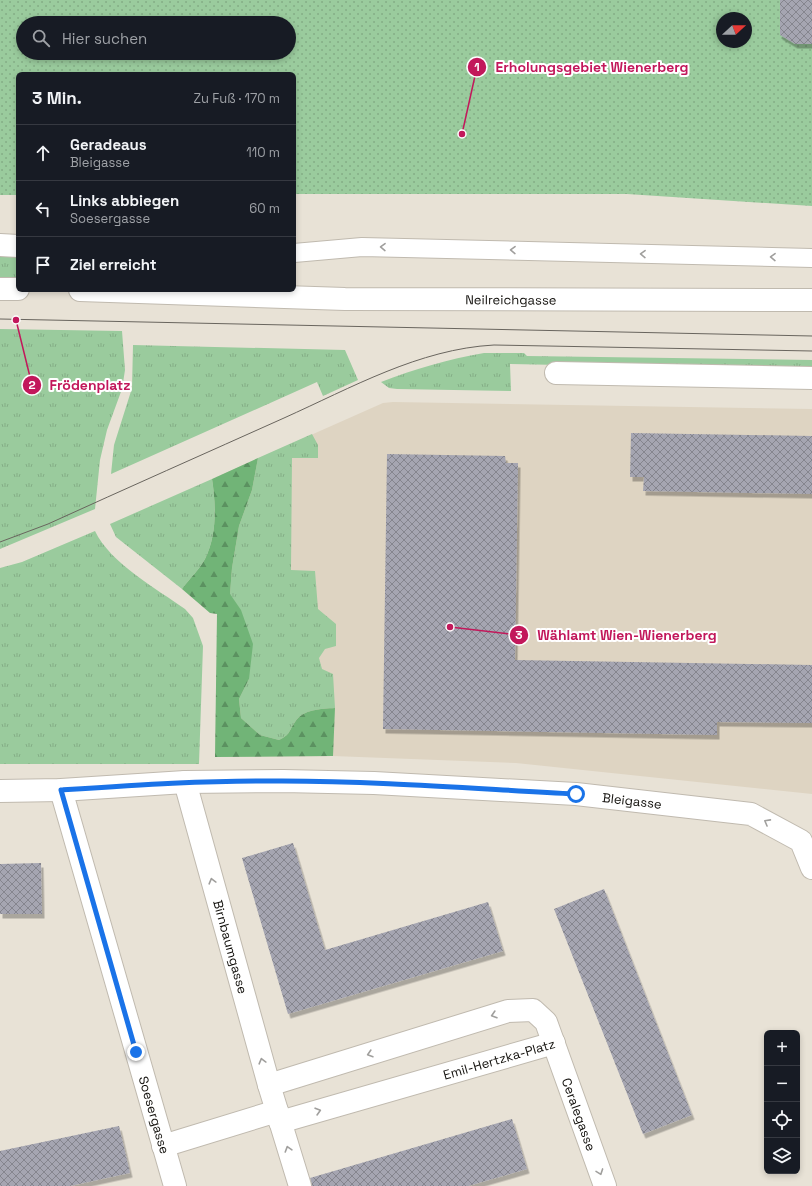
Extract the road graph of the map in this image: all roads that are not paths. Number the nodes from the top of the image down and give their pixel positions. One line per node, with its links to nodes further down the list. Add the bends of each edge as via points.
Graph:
1 (0, 245): 2 (street)
2 (16, 246)
3 (296, 253): 4 (lane, one-way to 3, via 362,247)
4 (812, 258)
5 (0, 289): 6 (street)
6 (16, 289)
7 (208, 292): 8 (street, Neilreichgasse, via 352,299)
8 (812, 300)
9 (556, 374): 10 (street)
10 (812, 378)
11 (185, 782): 12 (street, Bleigasse); 14 (street, Bleigasse, one-way to 11, via 801,841 752,814 576,794 374,782); 16 (street, Birnbaumgasse, one-way to 11)
12 (61, 790): 13 (street, Bleigasse); 18 (street, Soesergasse)
13 (0, 791)
14 (812, 868)
15 (554, 1043): 16 (street, Emil-Hertzka-Platz, one-way to 16, via 546,1022 532,1010 508,1011); 17 (street, Emil-Hertzka-Platz, one-way to 15); 21 (street, Ceralegasse, one-way to 21)
16 (269, 1085): 17 (street, Birnbaumgasse)
17 (279, 1117): 18 (street); 20 (street, Birnbaumgasse, one-way to 17)
18 (163, 1146): 19 (street, Soesergasse)
19 (175, 1186)
20 (300, 1186)
21 (605, 1186)

